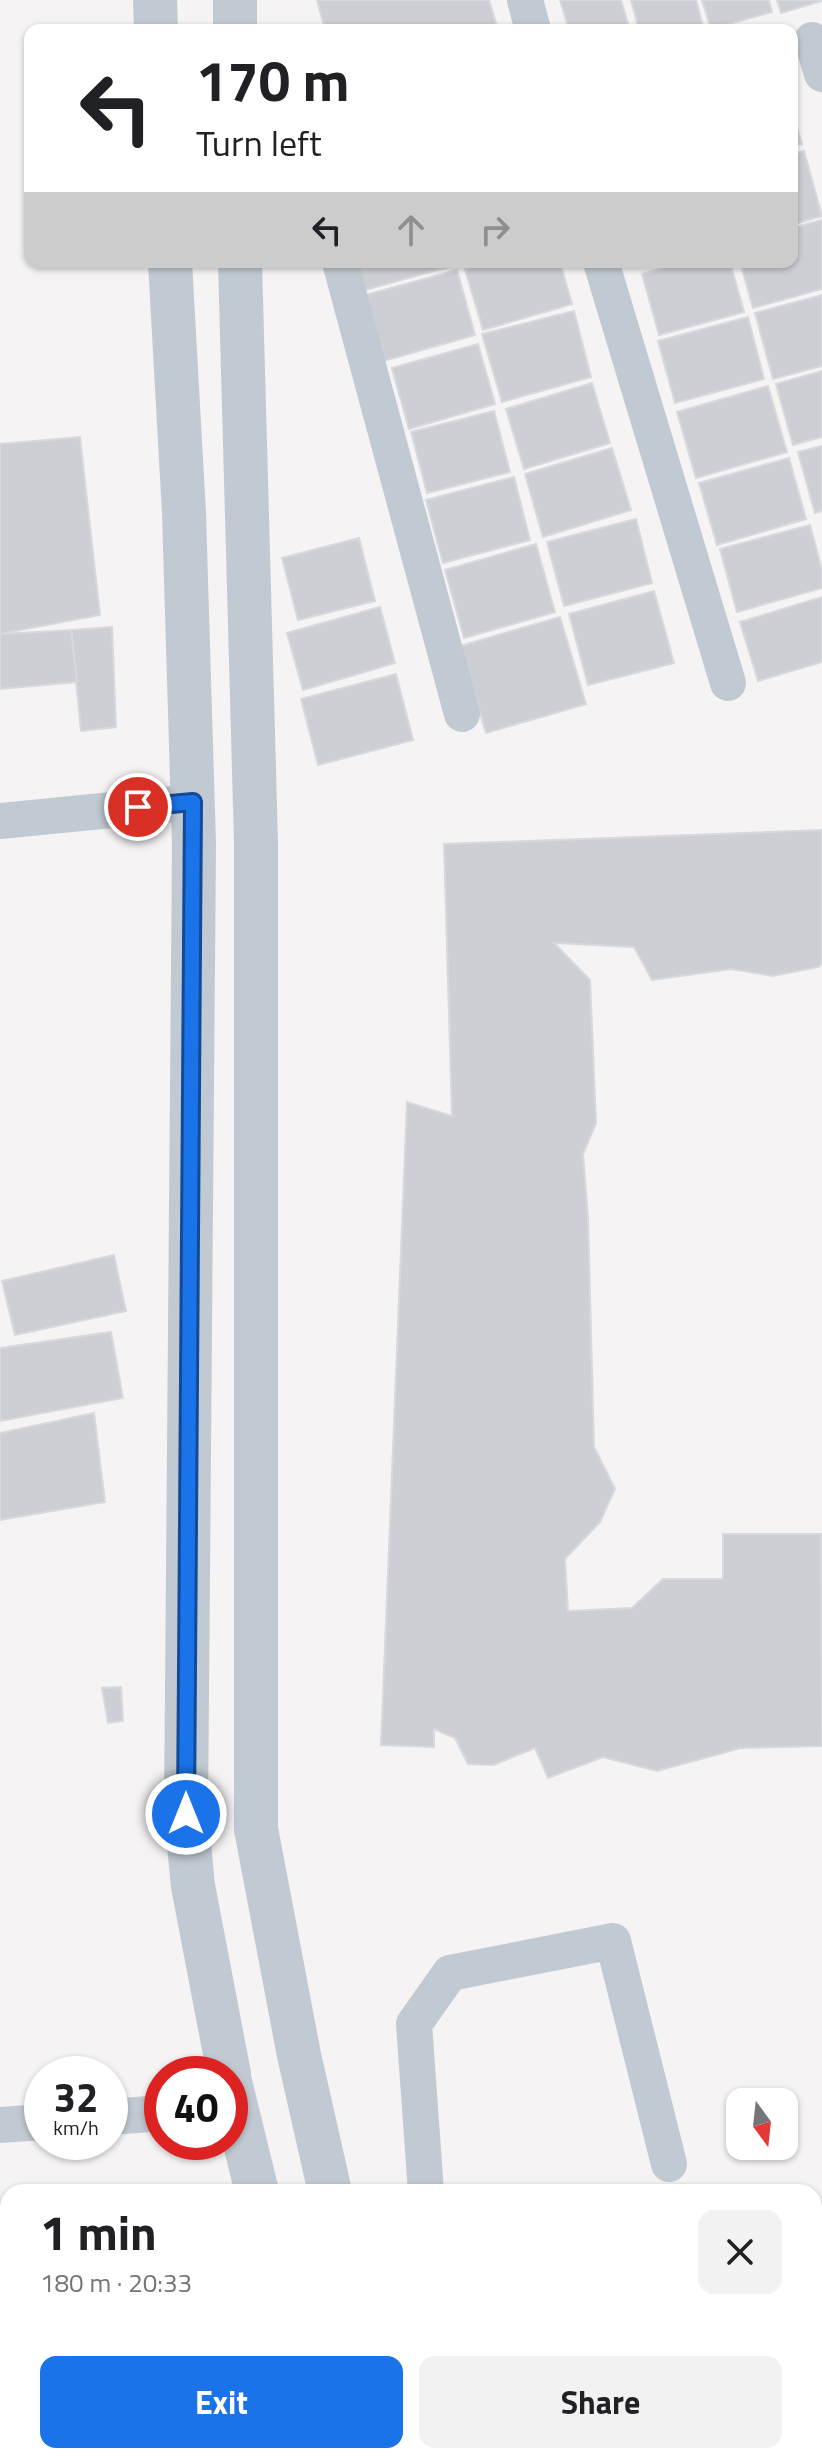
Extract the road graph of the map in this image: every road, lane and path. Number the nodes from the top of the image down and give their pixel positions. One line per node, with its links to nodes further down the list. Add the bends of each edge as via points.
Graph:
1 (155, 0): 4 (street)
2 (235, 0): 5 (street)
3 (525, 0): 6 (street)
4 (156, 24)
5 (235, 24)
6 (531, 24)
7 (809, 40): 8 (street)
8 (822, 74)
9 (170, 268): 16 (street)
10 (240, 268): 17 (street)
11 (342, 268): 14 (street)
12 (603, 268): 13 (street)
13 (728, 683)
14 (462, 714)
15 (0, 821): 16 (street)
16 (193, 823): 17 (street); 18 (street, via 186,1814 193,1886)
17 (256, 843): 24 (street, via 256,1829)
18 (224, 2056)
19 (24, 2123): 20 (street)
20 (0, 2125)
21 (248, 2158): 23 (street)
22 (669, 2164): 25 (street, via 613,1941 450,1973 414,2024)
23 (255, 2184)
24 (328, 2184)
25 (425, 2184)

